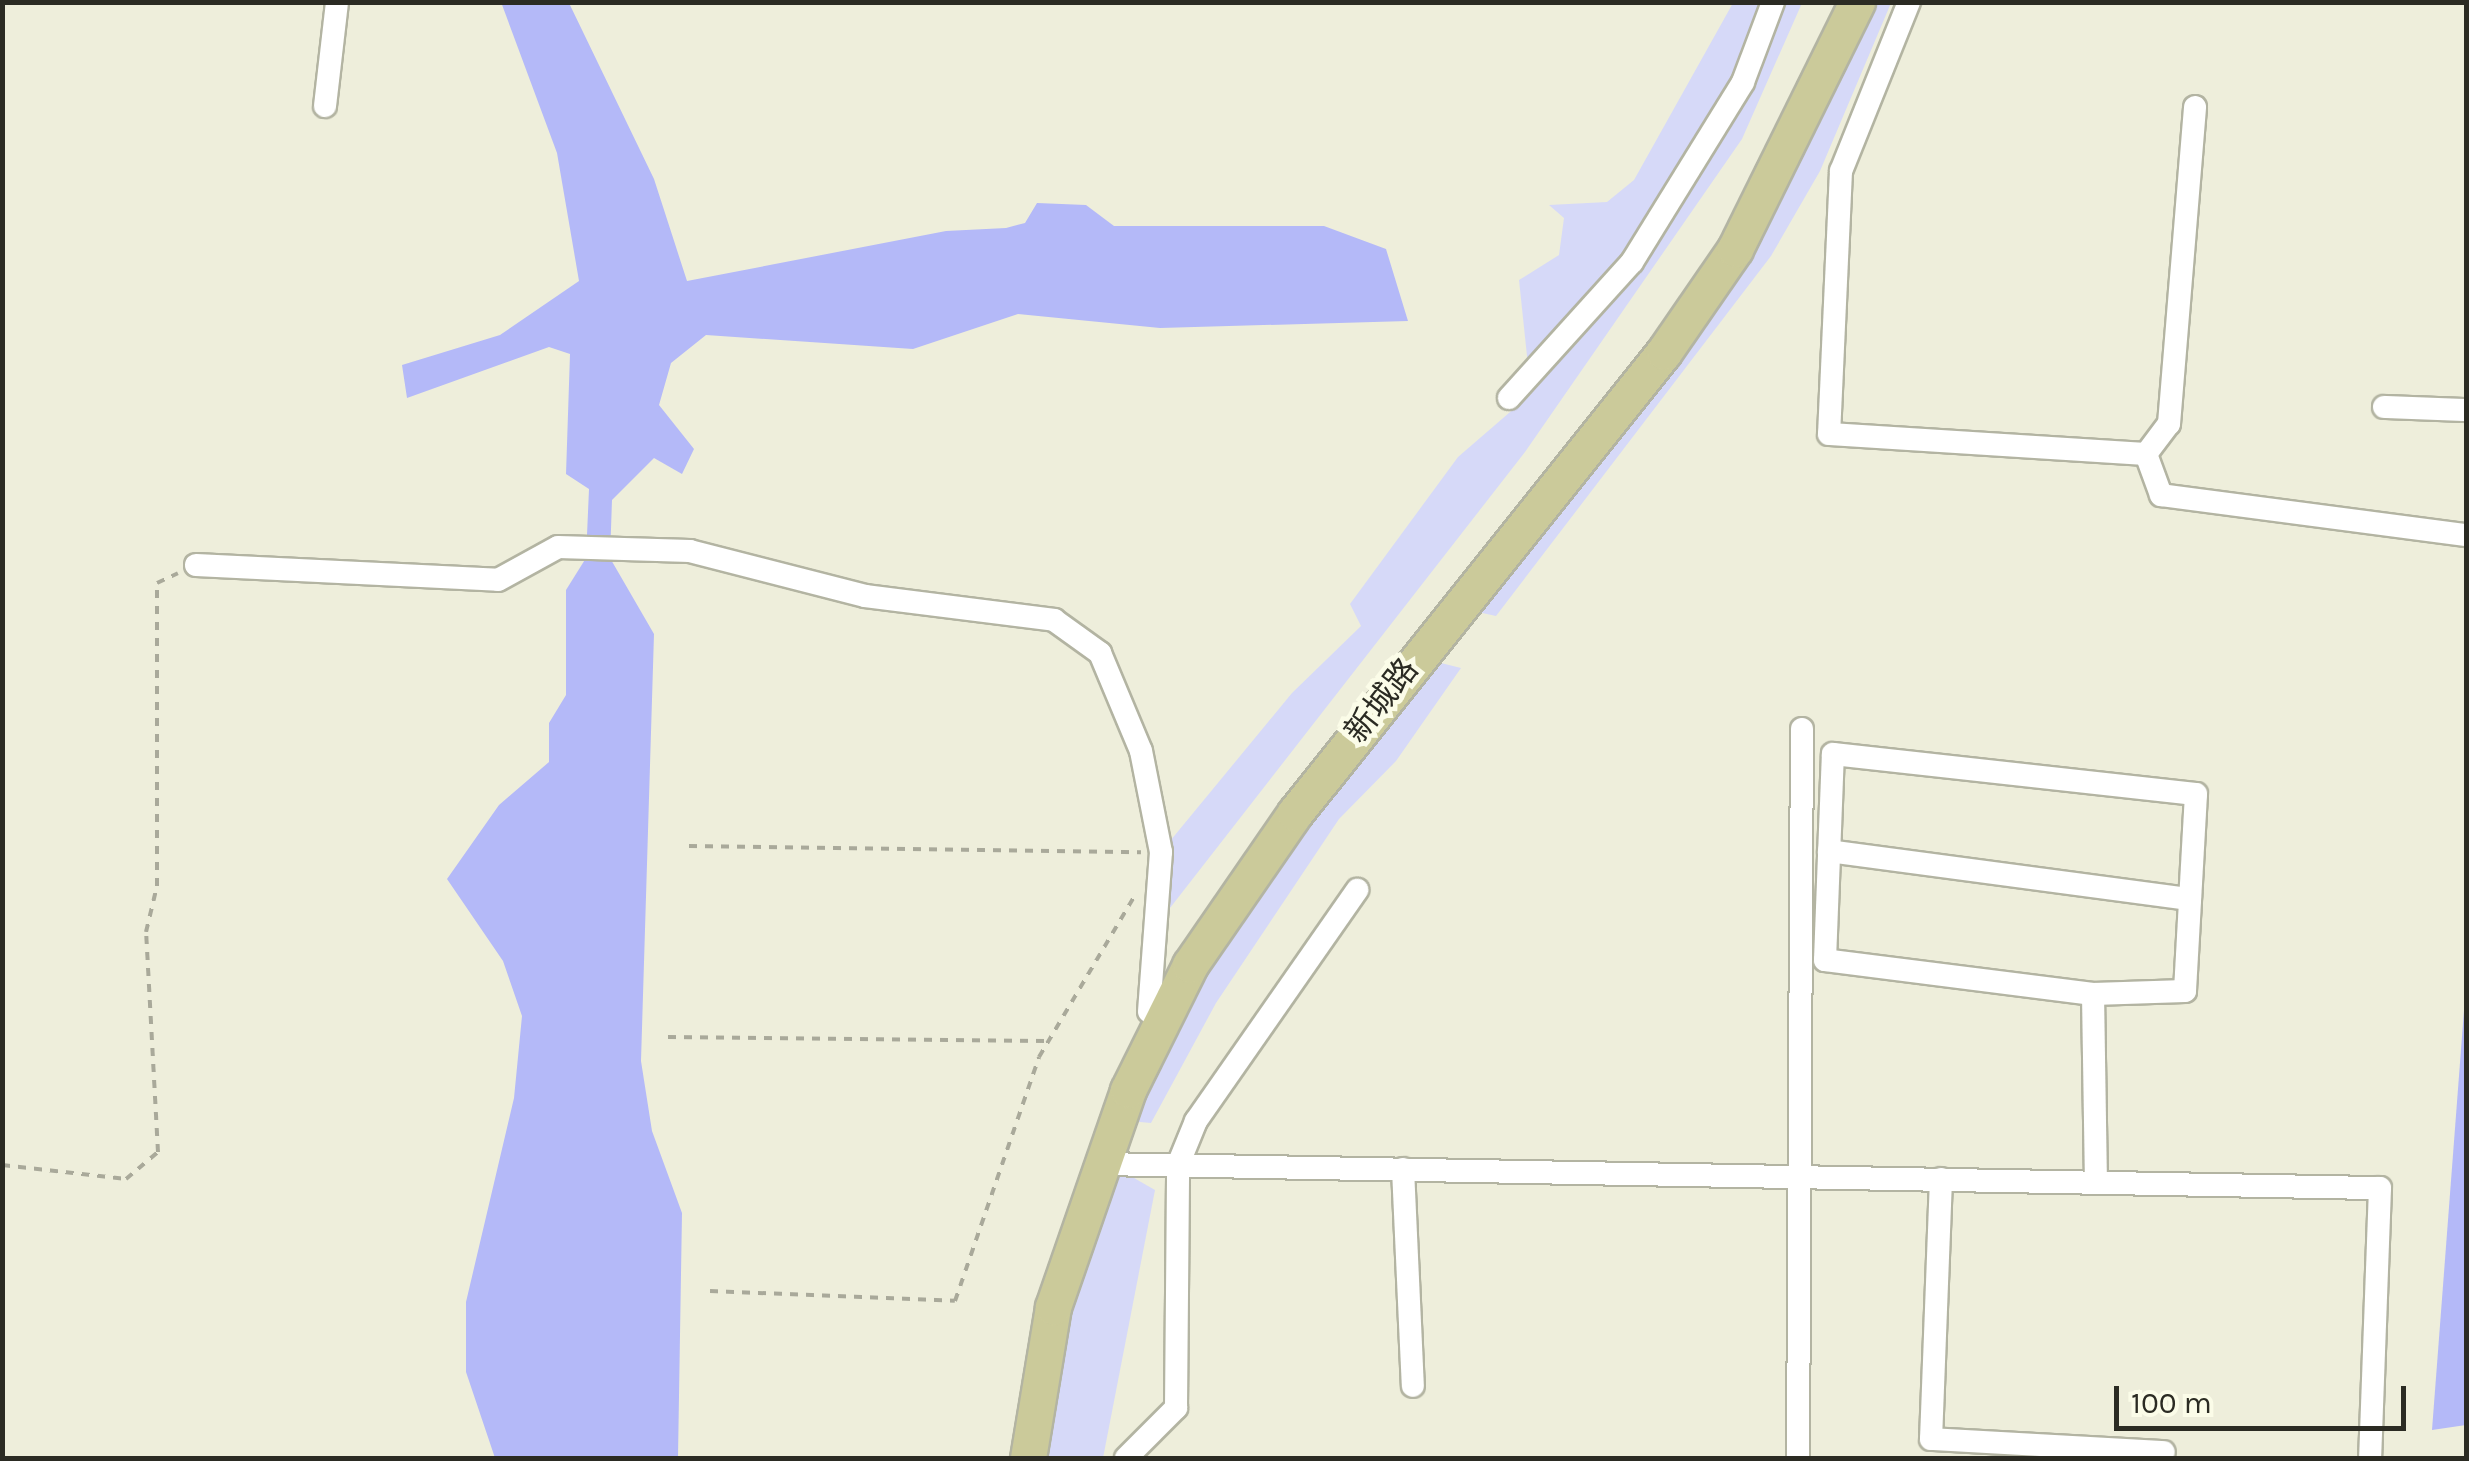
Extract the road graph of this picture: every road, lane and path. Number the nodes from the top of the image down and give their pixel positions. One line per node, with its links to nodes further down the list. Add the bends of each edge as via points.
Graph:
1 (338, 2): 6 (street)
2 (1773, 2): 8 (street, via 1743,82 1632,262)
3 (1840, 2): 21 (main road, 新城路, via 1722,241 1652,343 1283,804)
4 (1857, 2): 25 (main road, 新城路, via 1735,249 1664,352 1295,813 1190,965)
5 (1909, 2): 11 (street, via 1841,171 1829,434)
6 (325, 106)
7 (2195, 107): 11 (street, via 2169,424)
8 (1509, 398)
9 (2384, 407): 10 (street)
10 (2466, 410)
11 (2146, 454): 12 (street, via 2160,495)
12 (2466, 535)
13 (196, 565): 17 (street, via 498,580 558,547 690,551 865,596 1054,620 1100,653 1141,752); 24 (path, via 157,583 157,886 146,932 158,1152 126,1178)
14 (1802, 729): 28 (street)
15 (690, 846): 17 (path)
16 (1829, 851): 19 (street); 19 (street, via 1833,754 2196,794); 20 (street, via 1825,960)
17 (1161, 852): 21 (street); 23 (path)
18 (1356, 890): 26 (street, via 1196,1122)
19 (2190, 899): 20 (street, via 2185,991)
20 (2093, 994): 30 (street)
21 (1149, 1012): 34 (main road, 新城路, via 1113,1084 1038,1304)
22 (668, 1037): 23 (path)
23 (1048, 1041): 31 (path, via 955,1301)
24 (2, 1164)
25 (1101, 1164): 26 (street); 35 (main road, 新城路, via 1052,1307)
26 (1178, 1165): 27 (street); 36 (street, via 1176,1408)
27 (1403, 1169): 28 (street); 32 (street)
28 (1798, 1176): 29 (street); 37 (street)
29 (1941, 1179): 30 (street); 33 (street, via 1931,1438)
30 (2096, 1182): 38 (street, via 2380,1188)
31 (710, 1290)
32 (1413, 1386)
33 (2164, 1452)
34 (1012, 1458)
35 (1028, 1458)
36 (1126, 1458)
37 (1798, 1458)
38 (2370, 1458)

